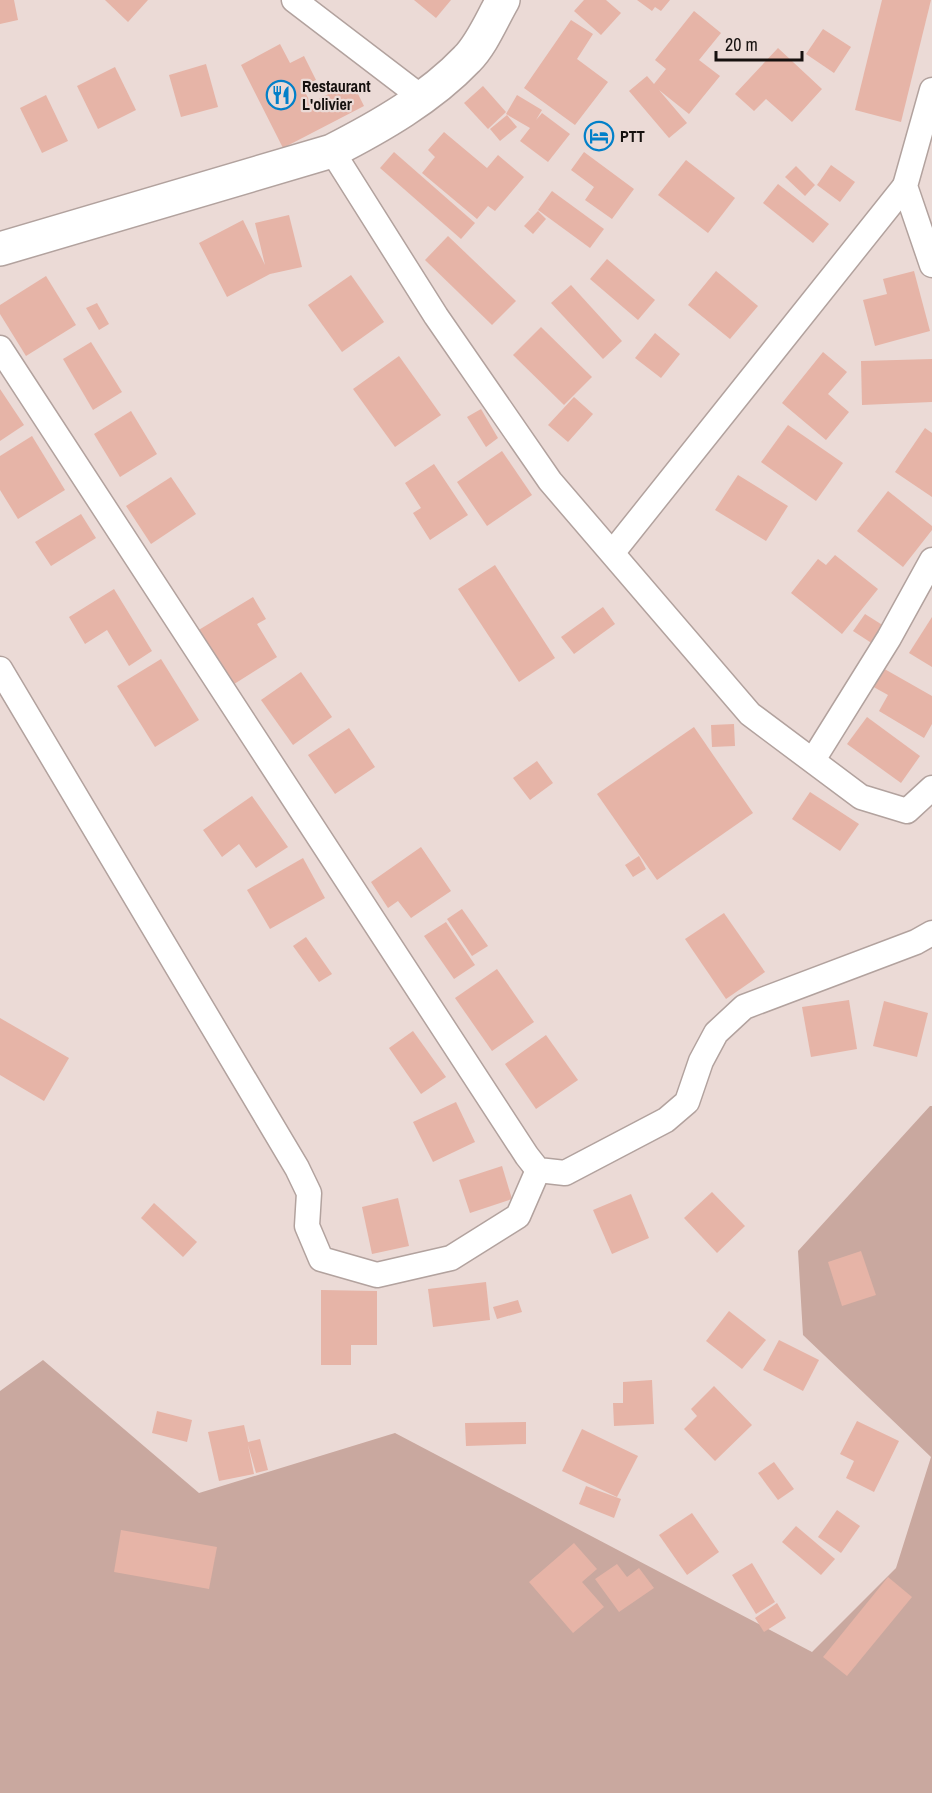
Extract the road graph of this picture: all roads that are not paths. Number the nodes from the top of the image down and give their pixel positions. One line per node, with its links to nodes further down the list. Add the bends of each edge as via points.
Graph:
1 (294, 0): 4 (street)
2 (503, 0): 4 (main road, via 468,58)
3 (932, 90): 6 (street)
4 (421, 97): 5 (main road)
5 (332, 151): 7 (main road); 10 (street, via 436,316 550,481)
6 (905, 186): 8 (street); 10 (street)
7 (0, 249)
8 (932, 265)
9 (0, 348): 16 (street)
10 (613, 552): 13 (street, via 750,714)
11 (932, 560): 13 (street)
12 (0, 669): 16 (street, via 297,1168 309,1193 307,1226 321,1259 377,1275 451,1258 518,1216)
13 (813, 760): 14 (street, via 861,797 907,811)
14 (932, 788)
15 (932, 933): 16 (street, via 744,1007 716,1033 687,1102 666,1120 564,1173)
16 (538, 1170)

